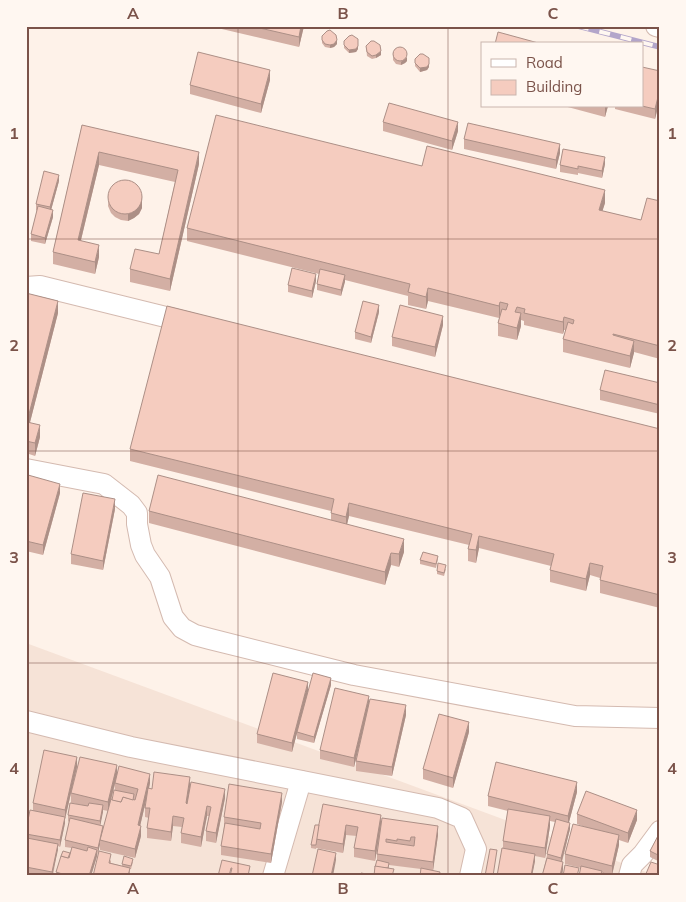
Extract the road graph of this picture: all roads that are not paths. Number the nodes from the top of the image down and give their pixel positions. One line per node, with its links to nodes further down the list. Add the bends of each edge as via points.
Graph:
1 (26, 287): 2 (street, via 40,286)
2 (211, 328)
3 (26, 469): 4 (street, via 104,484 130,505 137,513 143,550 160,577 173,617 182,628 195,635 354,674 575,716)
4 (660, 718)
5 (26, 721): 6 (street, via 130,747)
6 (301, 781): 8 (street); 9 (street, via 438,808 462,818 476,849)
7 (660, 831): 10 (street, via 632,865)
8 (273, 876)
9 (470, 876)
10 (629, 876)

